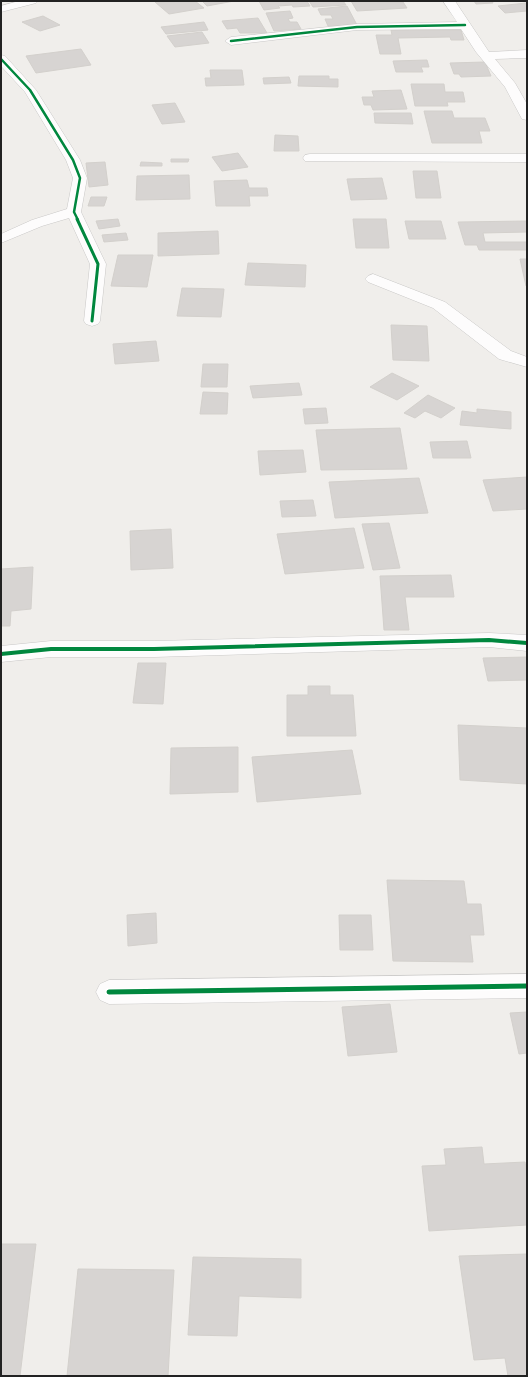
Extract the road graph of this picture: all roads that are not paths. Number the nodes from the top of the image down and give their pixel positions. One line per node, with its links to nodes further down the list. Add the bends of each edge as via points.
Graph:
1 (32, 1): 3 (street)
2 (449, 1): 4 (street)
3 (1, 9)
4 (465, 25): 5 (street, via 357,27); 7 (street)
5 (231, 41)
6 (527, 54): 7 (street)
7 (487, 56): 9 (street, via 511,86)
8 (1, 58): 12 (street, via 30,90 73,160 80,178)
9 (527, 116)
10 (310, 158): 11 (street)
11 (527, 158)
12 (74, 212): 13 (street, via 37,223); 15 (street, via 98,264)
13 (1, 239)
14 (373, 279): 16 (street, via 439,305 505,355)
15 (92, 321)
16 (527, 362)
17 (527, 643): 18 (street, via 488,640 162,649 51,649)
18 (1, 654)
19 (527, 986): 20 (street)
20 (109, 992)

